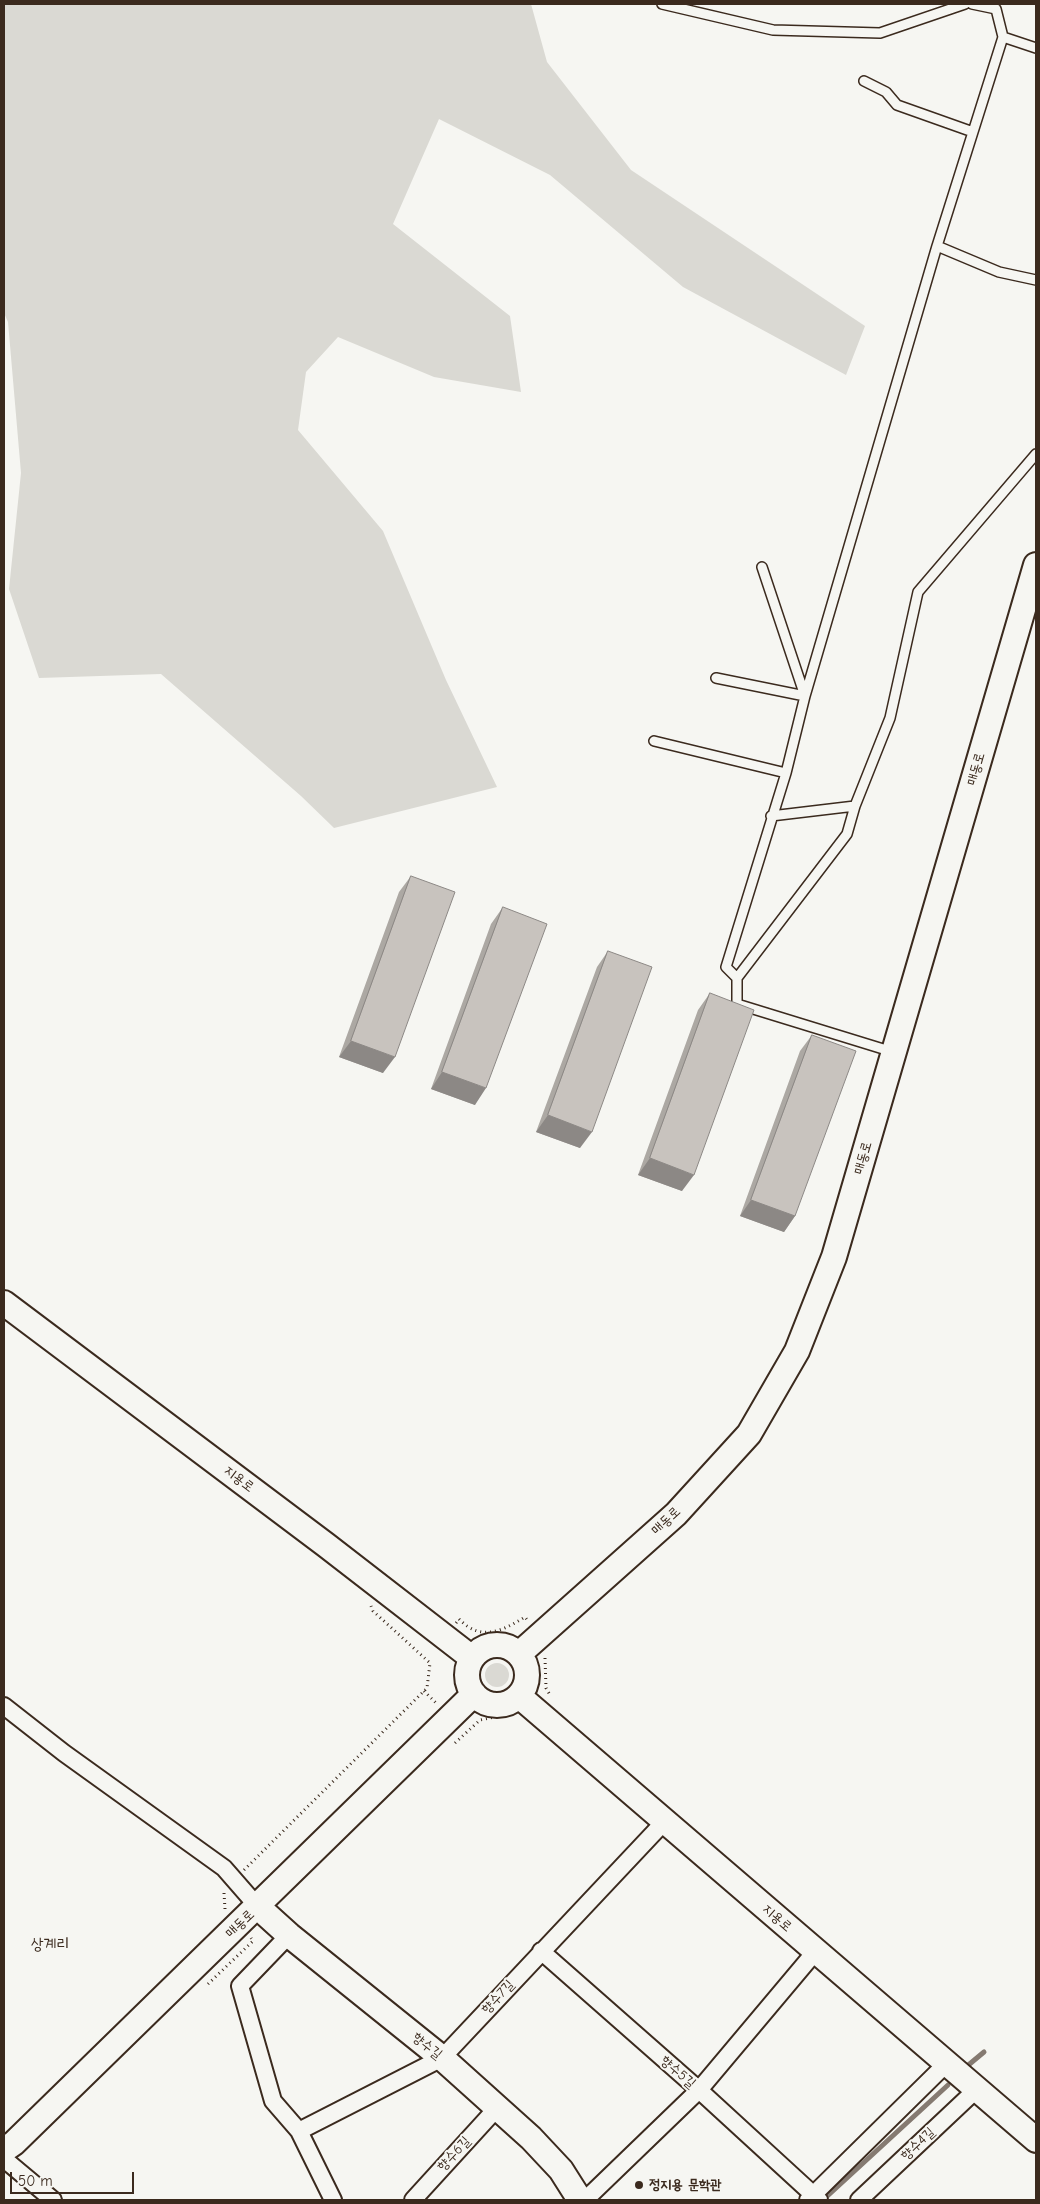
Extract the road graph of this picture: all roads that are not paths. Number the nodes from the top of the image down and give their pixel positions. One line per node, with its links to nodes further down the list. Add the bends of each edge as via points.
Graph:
1 (662, 4): 2 (lane, via 773,30 880,33)
2 (965, 4)
3 (972, 4): 4 (lane, via 996,9)
4 (1003, 37): 5 (lane); 7 (lane)
5 (1036, 48)
6 (864, 81): 7 (lane, via 886,92 897,105)
7 (973, 132): 8 (lane)
8 (937, 246): 9 (lane, via 999,272); 14 (lane)
9 (1036, 280)
10 (1036, 454): 17 (lane, via 918,592 890,718)
11 (1036, 565): 20 (street, 매동로)
12 (762, 567): 14 (lane)
13 (716, 678): 14 (lane)
14 (805, 696): 16 (lane)
15 (654, 741): 16 (lane)
16 (786, 773): 18 (lane)
17 (855, 806): 18 (lane); 19 (lane, via 846,834)
18 (771, 816): 19 (lane, via 726,967)
19 (738, 978): 20 (lane, via 737,1004)
20 (894, 1052): 22 (street, 매동로, via 834,1257 797,1351 749,1434 676,1514)
21 (4, 1303): 23 (street, 지용로)
22 (519, 1654): 23 (street, via 510,1648 494,1645 480,1650); 25 (street, via 527,1672 525,1687)
23 (472, 1658): 24 (street, via 467,1678)
24 (474, 1694): 25 (street, via 483,1702 497,1705 507,1704); 28 (street, 매동로)
25 (519, 1696): 27 (street, 지용로)
26 (4, 1706): 28 (street, via 64,1754 224,1868)
27 (665, 1821): 30 (street, 향수7길); 31 (street, 지용로)
28 (258, 1906): 29 (street, 향수길); 39 (street, 매동로, via 14,2144)
29 (289, 1935): 32 (street, 향수길); 37 (street, via 240,1986 273,2102)
30 (541, 1951): 32 (street, 향수7길); 35 (street, 향수5길)
31 (815, 1952): 33 (street, 지용로); 35 (street)
32 (442, 2058): 36 (street, 향수길); 37 (street, 향수7길)
33 (948, 2062): 34 (street, 지용로); 41 (street, 향수5길)
34 (978, 2088): 38 (street, 지용로); 47 (street, 향수4길)
35 (699, 2090): 41 (street, 향수5길); 46 (street)
36 (496, 2109): 44 (street, 향수6길); 45 (street, 향수길, via 531,2138 561,2170)
37 (299, 2132): 43 (street)
38 (1036, 2140)
39 (4, 2150)
40 (4, 2158): 42 (street)
41 (815, 2198)
42 (53, 2200)
43 (333, 2200)
44 (413, 2200)
45 (580, 2200)
46 (585, 2200)
47 (859, 2200)

